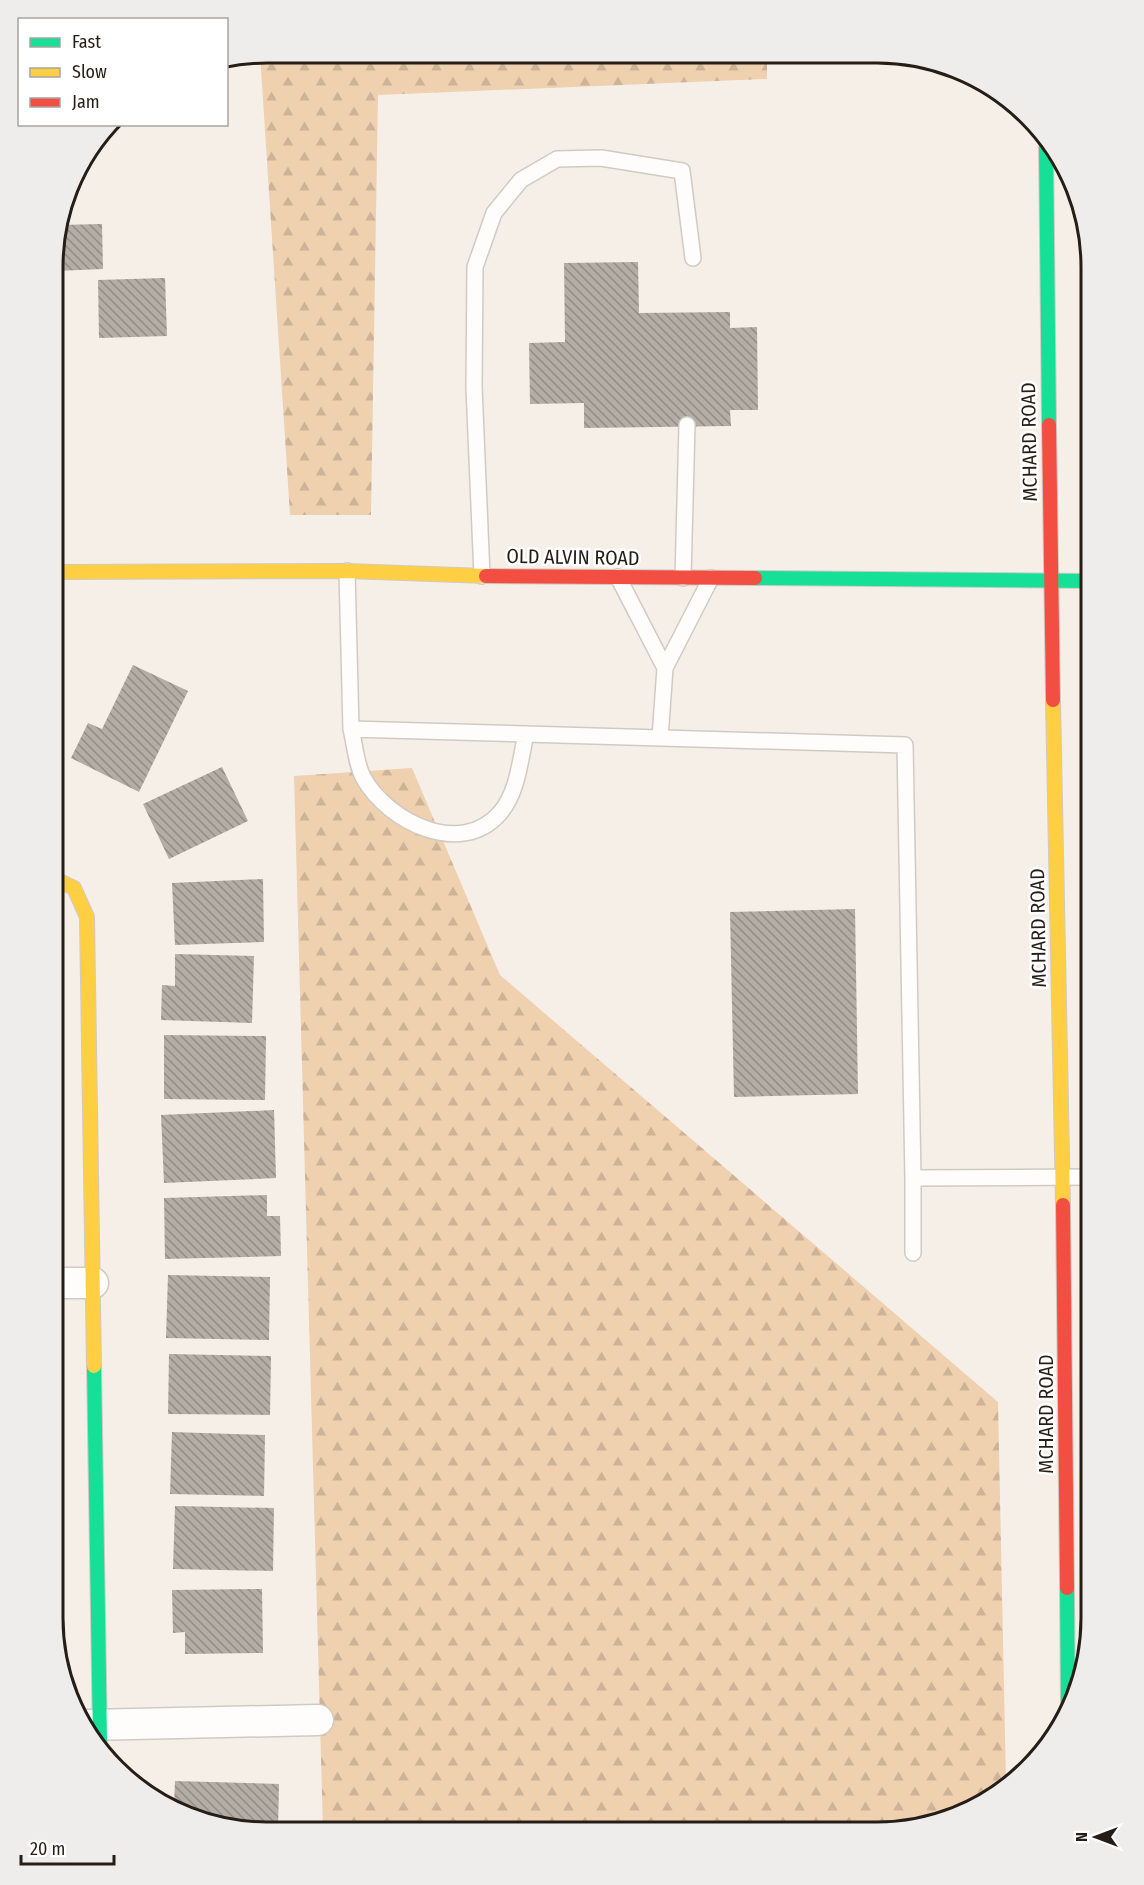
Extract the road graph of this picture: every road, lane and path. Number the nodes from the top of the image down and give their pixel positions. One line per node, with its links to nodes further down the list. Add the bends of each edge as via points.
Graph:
1 (1046, 153): 10 (street, MCHARD ROAD)
2 (693, 258): 6 (lane, via 682,171 601,158 557,159 521,180 494,213 475,267 474,387)
3 (687, 425): 8 (lane)
4 (347, 571): 5 (street, OLD ALVIN ROAD); 6 (street, OLD ALVIN ROAD); 13 (lane)
5 (63, 572)
6 (482, 576): 7 (street, OLD ALVIN ROAD)
7 (618, 577): 8 (street, OLD ALVIN ROAD); 12 (lane)
8 (683, 578): 9 (street, OLD ALVIN ROAD)
9 (711, 578): 10 (street, OLD ALVIN ROAD); 12 (lane)
10 (1050, 581): 11 (street, OLD ALVIN ROAD); 18 (street, MCHARD ROAD)
11 (1081, 581)
12 (665, 668): 15 (lane)
13 (351, 729): 14 (lane); 14 (lane, via 363,777 376,795 427,830 452,834 483,827 500,812 513,792)
14 (526, 734): 15 (lane)
15 (660, 738): 19 (lane, via 905,745)
16 (63, 882): 22 (street, via 74,888 87,917)
17 (1081, 1176): 18 (lane)
18 (1063, 1177): 19 (lane); 23 (street, MCHARD ROAD)
19 (913, 1178): 20 (lane)
20 (914, 1253)
21 (63, 1283): 22 (street)
22 (93, 1283): 25 (street)
23 (1070, 1685)
24 (318, 1720): 26 (street)
25 (96, 1729)
26 (96, 1730)

